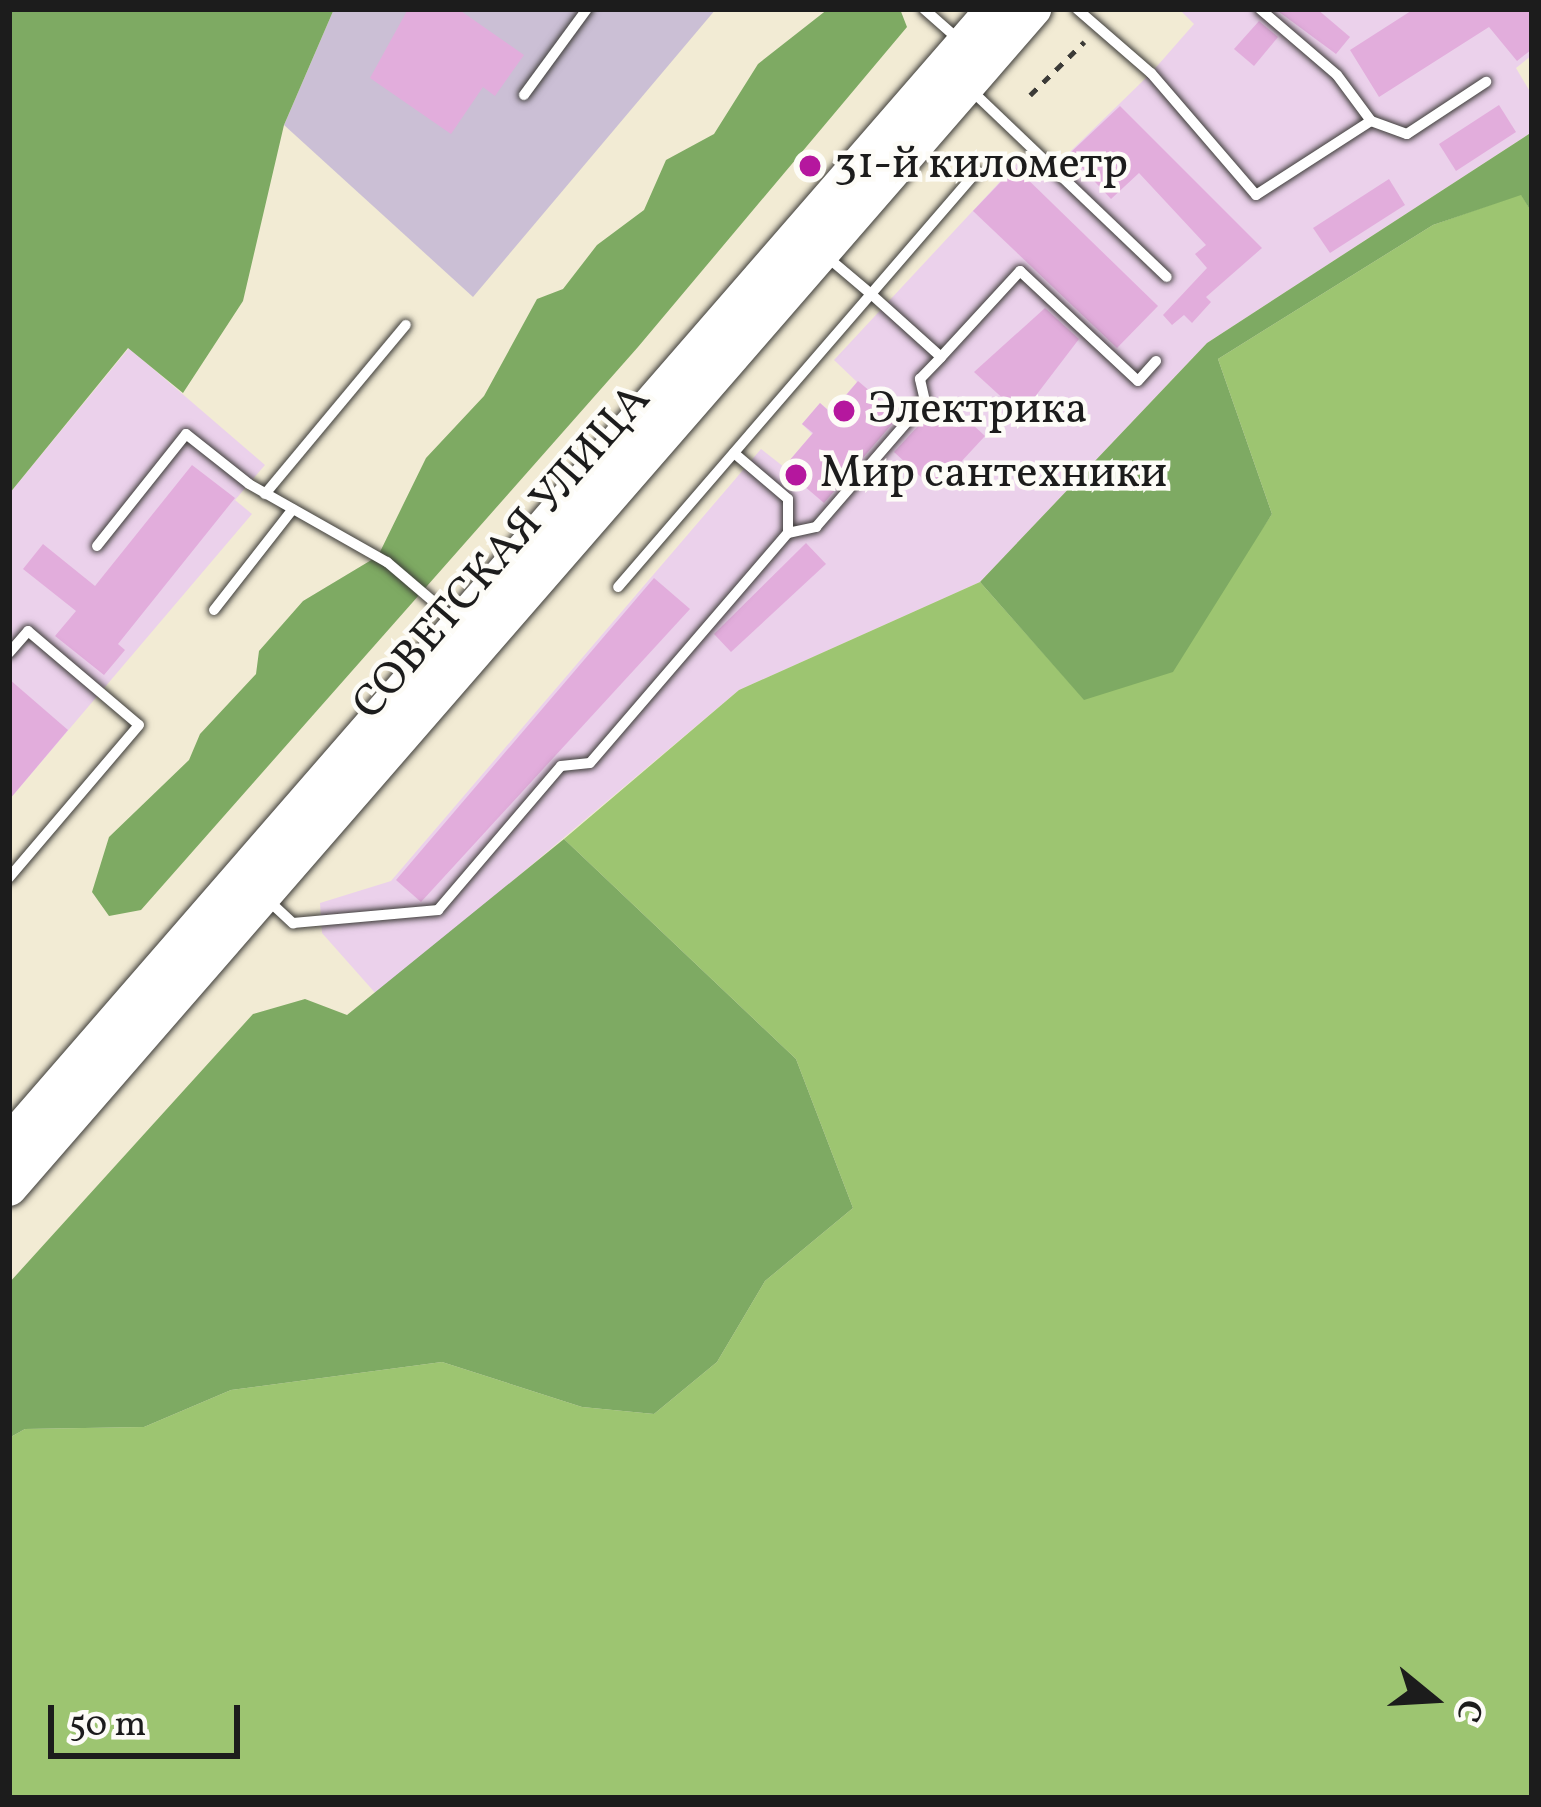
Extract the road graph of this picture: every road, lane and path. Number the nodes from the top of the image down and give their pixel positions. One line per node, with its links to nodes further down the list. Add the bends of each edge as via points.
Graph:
1 (587, 9): 11 (lane)
2 (924, 9): 8 (lane)
3 (994, 9): 8 (main road, СОВЕТСКАЯ УЛИЦА)
4 (1033, 9): 10 (main road, СОВЕТСКАЯ УЛИЦА)
5 (1077, 9): 13 (lane, via 1151,73 1256,195)
6 (1261, 9): 13 (lane, via 1336,75)
7 (1084, 42): 12 (path)
8 (964, 44): 28 (main road, СОВЕТСКАЯ УЛИЦА)
9 (1486, 82): 13 (lane, via 1407,134)
10 (968, 86): 15 (main road, СОВЕТСКАЯ УЛИЦА); 16 (lane)
11 (524, 95)
12 (1030, 95)
13 (1371, 121)
14 (977, 171): 17 (lane)
15 (824, 254): 17 (lane); 31 (main road, СОВЕТСКАЯ УЛИЦА)
16 (1167, 278)
17 (871, 294): 19 (lane); 21 (lane)
18 (406, 325): 22 (lane)
19 (941, 357): 20 (lane, via 1020,271 1138,381); 24 (lane, via 920,379 925,401 832,509 816,527)
20 (1156, 361)
21 (734, 453): 24 (lane, via 788,499); 26 (lane)
22 (265, 494): 23 (lane); 25 (lane, via 186,434)
23 (293, 509): 27 (lane); 28 (lane, via 387,562)
24 (788, 533): 31 (lane, via 590,763 562,766 438,910 293,923)
25 (97, 546)
26 (618, 587)
27 (214, 610)
28 (463, 627): 32 (main road, СОВЕТСКАЯ УЛИЦА)
29 (9, 653): 30 (lane, via 28,631 139,725)
30 (9, 878)
31 (267, 899): 32 (main road, СОВЕТСКАЯ УЛИЦА)
32 (22, 1144): 33 (main road)
33 (9, 1188)

